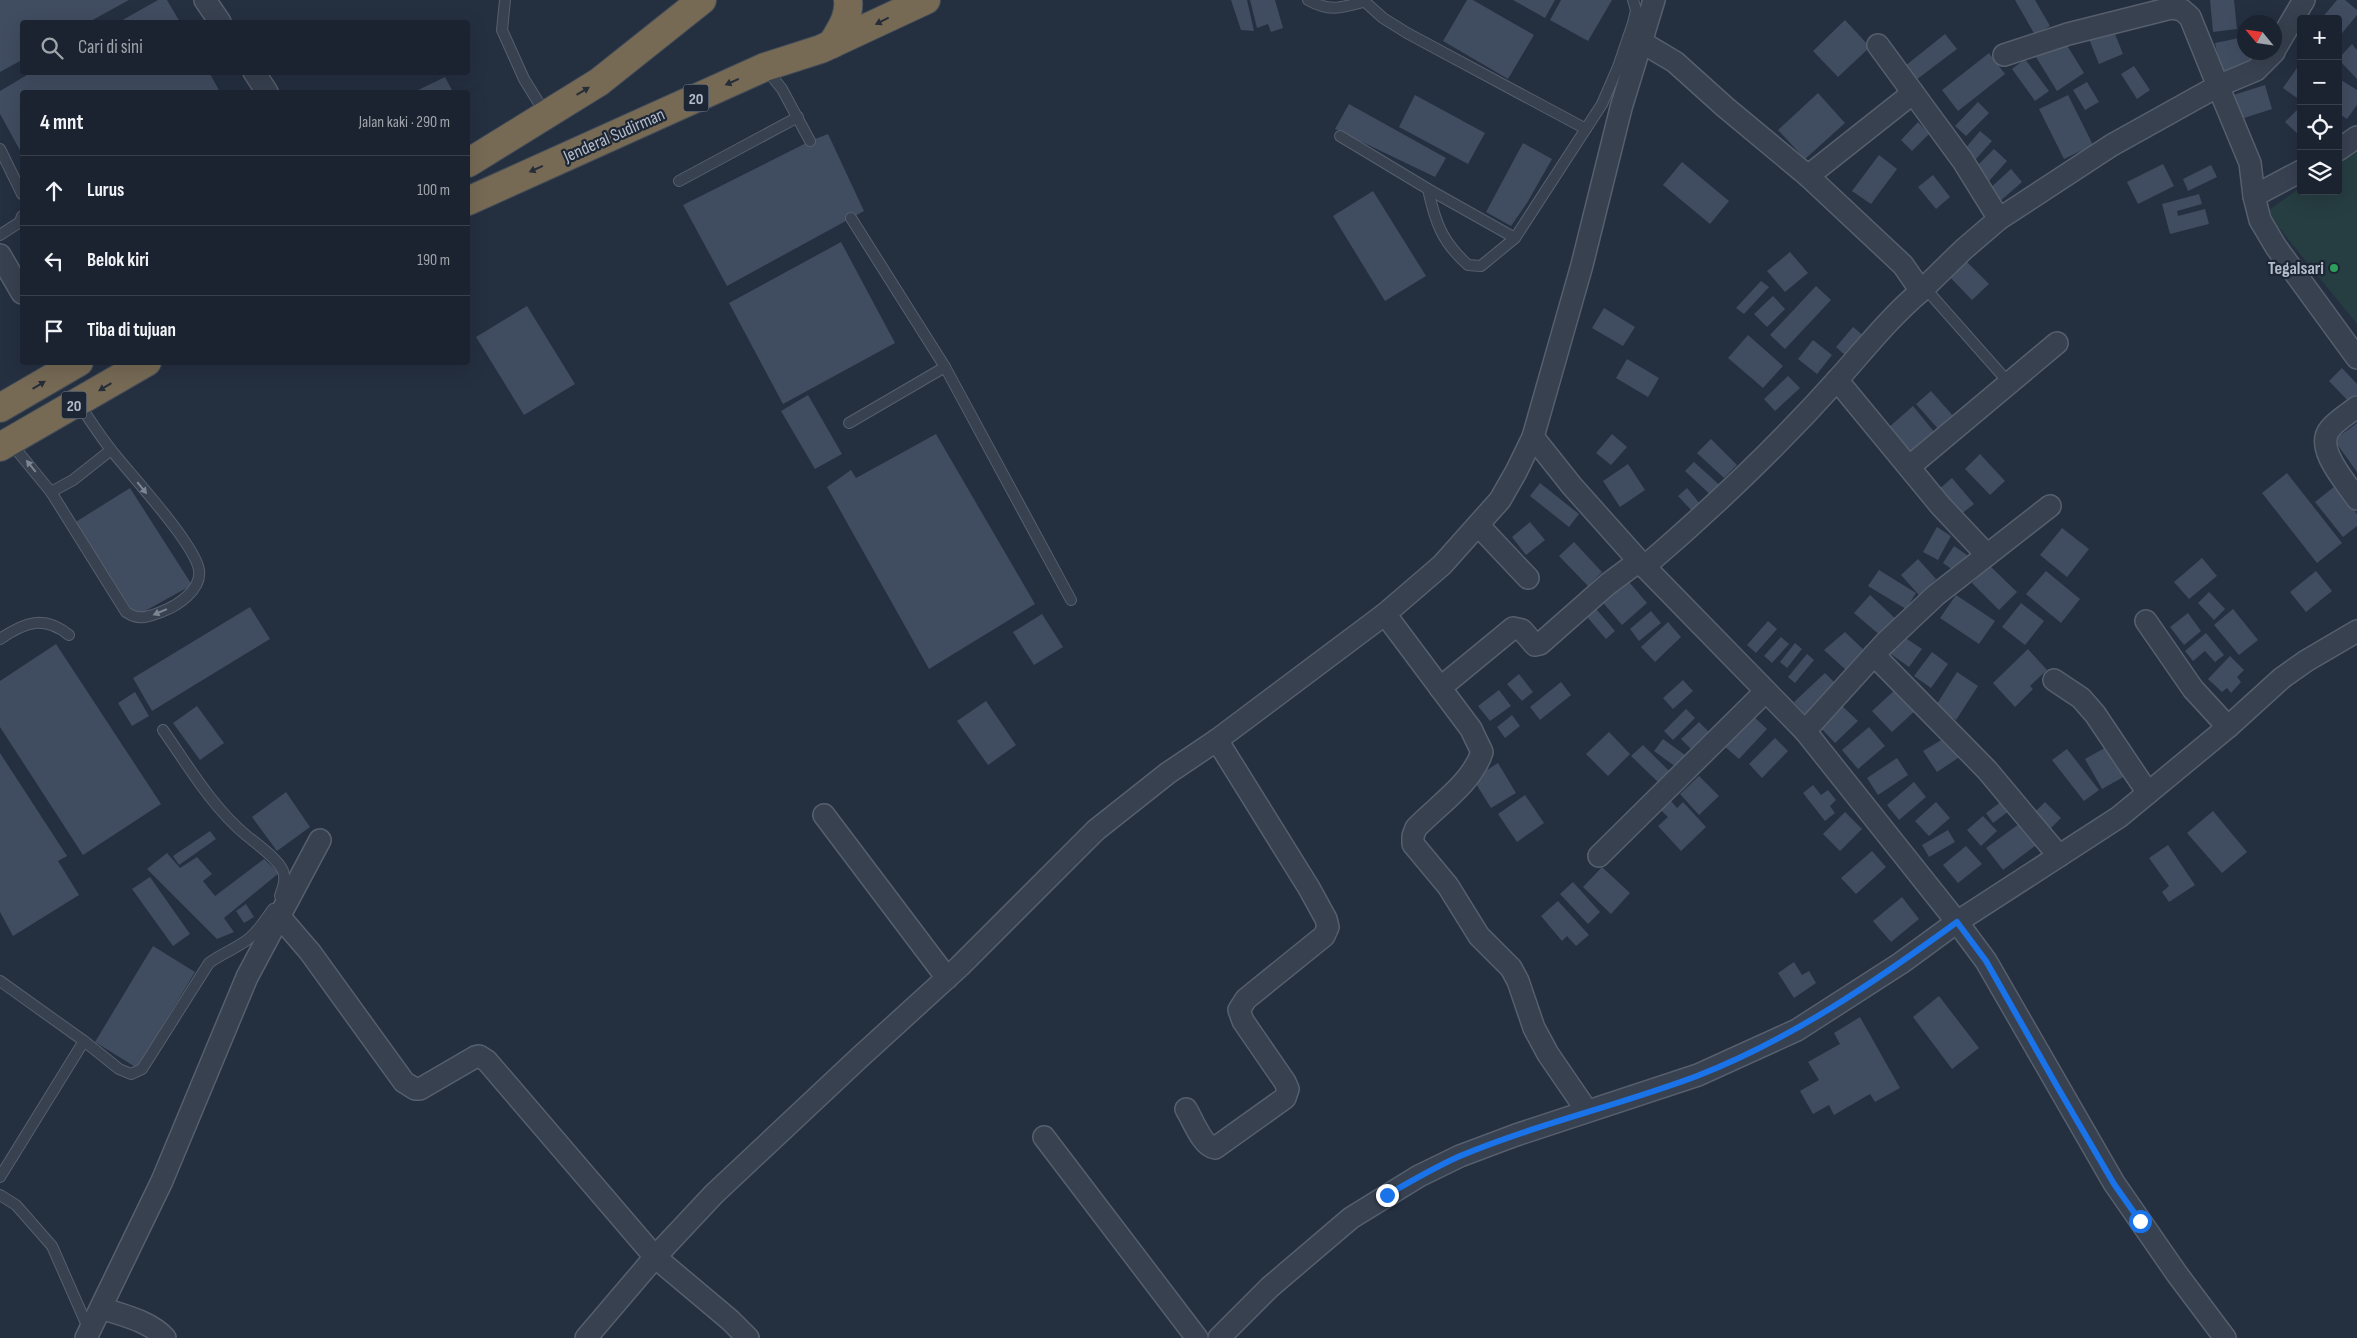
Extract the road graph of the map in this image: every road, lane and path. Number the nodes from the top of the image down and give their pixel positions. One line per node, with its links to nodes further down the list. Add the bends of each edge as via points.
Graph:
1 (205, 0): 11 (street)
2 (505, 0): 23 (lane, via 502,30 524,79)
3 (702, 0): 23 (highway, one-way to 3, via 599,82)
4 (848, 0): 14 (highway, via 845,23)
5 (926, 0): 14 (highway, Jenderal Sudirman / 20, one-way to 14)
6 (1308, 0): 10 (lane, via 1322,8)
7 (1633, 0): 25 (lane, via 1636,10 1618,67 1602,104)
8 (1654, 0): 13 (street)
9 (2304, 0): 12 (street)
10 (1363, 1): 25 (lane, via 1407,33)
11 (219, 20)
12 (2282, 38)
13 (1643, 43): 33 (street, via 1675,62); 58 (street, via 1621,108)
14 (832, 44): 18 (highway, Jenderal Sudirman / 20)
15 (1878, 45): 22 (street)
16 (2004, 55): 20 (street, via 2068,34 2171,8 2182,10 2190,17)
17 (2266, 60): 20 (street, via 2256,70)
18 (765, 67): 24 (lane, via 782,88); 38 (highway, Jenderal Sudirman / 20, one-way to 38)
19 (256, 75): 21 (street)
20 (2218, 86): 37 (street, via 2250,163); 40 (street, via 2112,145)
21 (266, 90)
22 (1913, 93): 33 (street); 40 (street, via 1964,161)
23 (546, 114): 31 (highway)
24 (798, 117): 28 (lane); 34 (lane)
25 (1586, 129): 43 (lane)
26 (1340, 136): 35 (lane)
27 (2357, 137): 29 (street)
28 (810, 141)
29 (2342, 147)
30 (0, 149): 36 (lane)
31 (470, 163)
32 (2297, 173): 37 (street)
33 (1808, 176): 46 (street, via 1892,254)
34 (679, 181)
35 (1428, 189): 43 (lane); 43 (lane, via 1435,219 1446,244 1468,265 1480,266)
36 (20, 190)
37 (2254, 196): 48 (street, via 2260,220 2276,247)
38 (470, 201)
39 (851, 218): 51 (lane)
40 (1999, 219): 46 (street)
41 (20, 222): 42 (lane)
42 (0, 235)
43 (1515, 238)
44 (0, 255): 45 (street)
45 (20, 290)
46 (1923, 290): 52 (street); 53 (lane)
47 (2057, 343): 53 (street)
48 (2357, 358)
49 (70, 365): 56 (highway, 20, one-way to 49)
50 (142, 365): 54 (highway, 20, one-way to 54)
51 (945, 367): 57 (lane); 69 (lane)
52 (1837, 380): 61 (street); 67 (street, via 1715,506)
53 (2009, 383): 61 (street)
54 (78, 403): 59 (highway, 20); 60 (lane)
55 (2357, 407): 63 (street, via 2330,429 2324,440 2325,451)
56 (0, 408)
57 (849, 423)
58 (1533, 437): 65 (street, via 1508,486); 67 (street)
59 (5, 444): 62 (lane, one-way to 59)
60 (112, 450): 62 (lane, via 73,480); 62 (lane, one-way to 62, via 190,549 199,570 198,583 190,594 164,611 142,619 134,618 126,612)
61 (1910, 467): 66 (street, via 1940,505)
62 (51, 492)
63 (2357, 499)
64 (2050, 506): 66 (street)
65 (1479, 526): 68 (street); 70 (street, via 1442,565)
66 (1988, 555): 75 (street, via 1936,595)
67 (1642, 564): 77 (street, via 1608,584 1540,644 1535,645 1522,630 1513,628); 78 (street)
68 (1528, 578)
69 (1071, 600)
70 (1385, 614): 77 (street); 82 (street)
71 (2146, 621): 79 (street, via 2193,689)
72 (2357, 631): 79 (street, via 2282,678)
73 (69, 636): 74 (lane, via 43,622 29,623)
74 (0, 639)
75 (1874, 654): 81 (street); 87 (street, via 1987,770)
76 (2054, 680): 83 (street, via 2081,698 2095,714)
77 (1440, 688): 94 (street, via 1471,729 1482,752 1478,765 1469,776 1416,828 1414,844 1448,886 1479,936 1510,968 1518,981 1534,1028)
78 (1765, 692): 81 (street); 86 (street)
79 (2228, 726): 83 (street)
80 (163, 730): 92 (lane, via 221,812 282,869 285,883 278,901 260,927 246,941 209,963 142,1069 131,1074 119,1069)
81 (1804, 731): 89 (street)
82 (1217, 740): 90 (street, via 1168,773 1096,830); 93 (street, via 1309,888 1328,927 1324,936 1246,999 1239,1010 1285,1082 1288,1089 1285,1098 1215,1148 1206,1142)
83 (2148, 794): 87 (street)
84 (824, 815): 90 (street)
85 (320, 840): 88 (street)
86 (1599, 856)
87 (2059, 856): 89 (street)
88 (279, 916): 98 (street, via 310,952 404,1082 420,1089 474,1057 487,1061); 99 (street, via 246,977 162,1181)
89 (1957, 922): 94 (street, via 1901,963 1797,1030 1698,1076); 106 (street, via 1986,961 2114,1184)
90 (946, 978): 98 (street, via 772,1138)
91 (0, 981): 92 (lane)
92 (84, 1041): 96 (lane)
93 (1186, 1109)
94 (1587, 1112): 105 (street, via 1460,1156 1387,1195 1351,1218 1320,1244 1270,1287)
95 (1044, 1137): 104 (street)
96 (0, 1177)
97 (0, 1195): 100 (lane, via 16,1205 52,1246)
98 (655, 1257): 102 (street); 103 (street)
99 (101, 1308): 100 (street); 101 (street, via 142,1322)
100 (88, 1334)
101 (165, 1338)
102 (586, 1338)
103 (748, 1338)
104 (1197, 1338)
105 (1219, 1338)
106 (2225, 1338)

